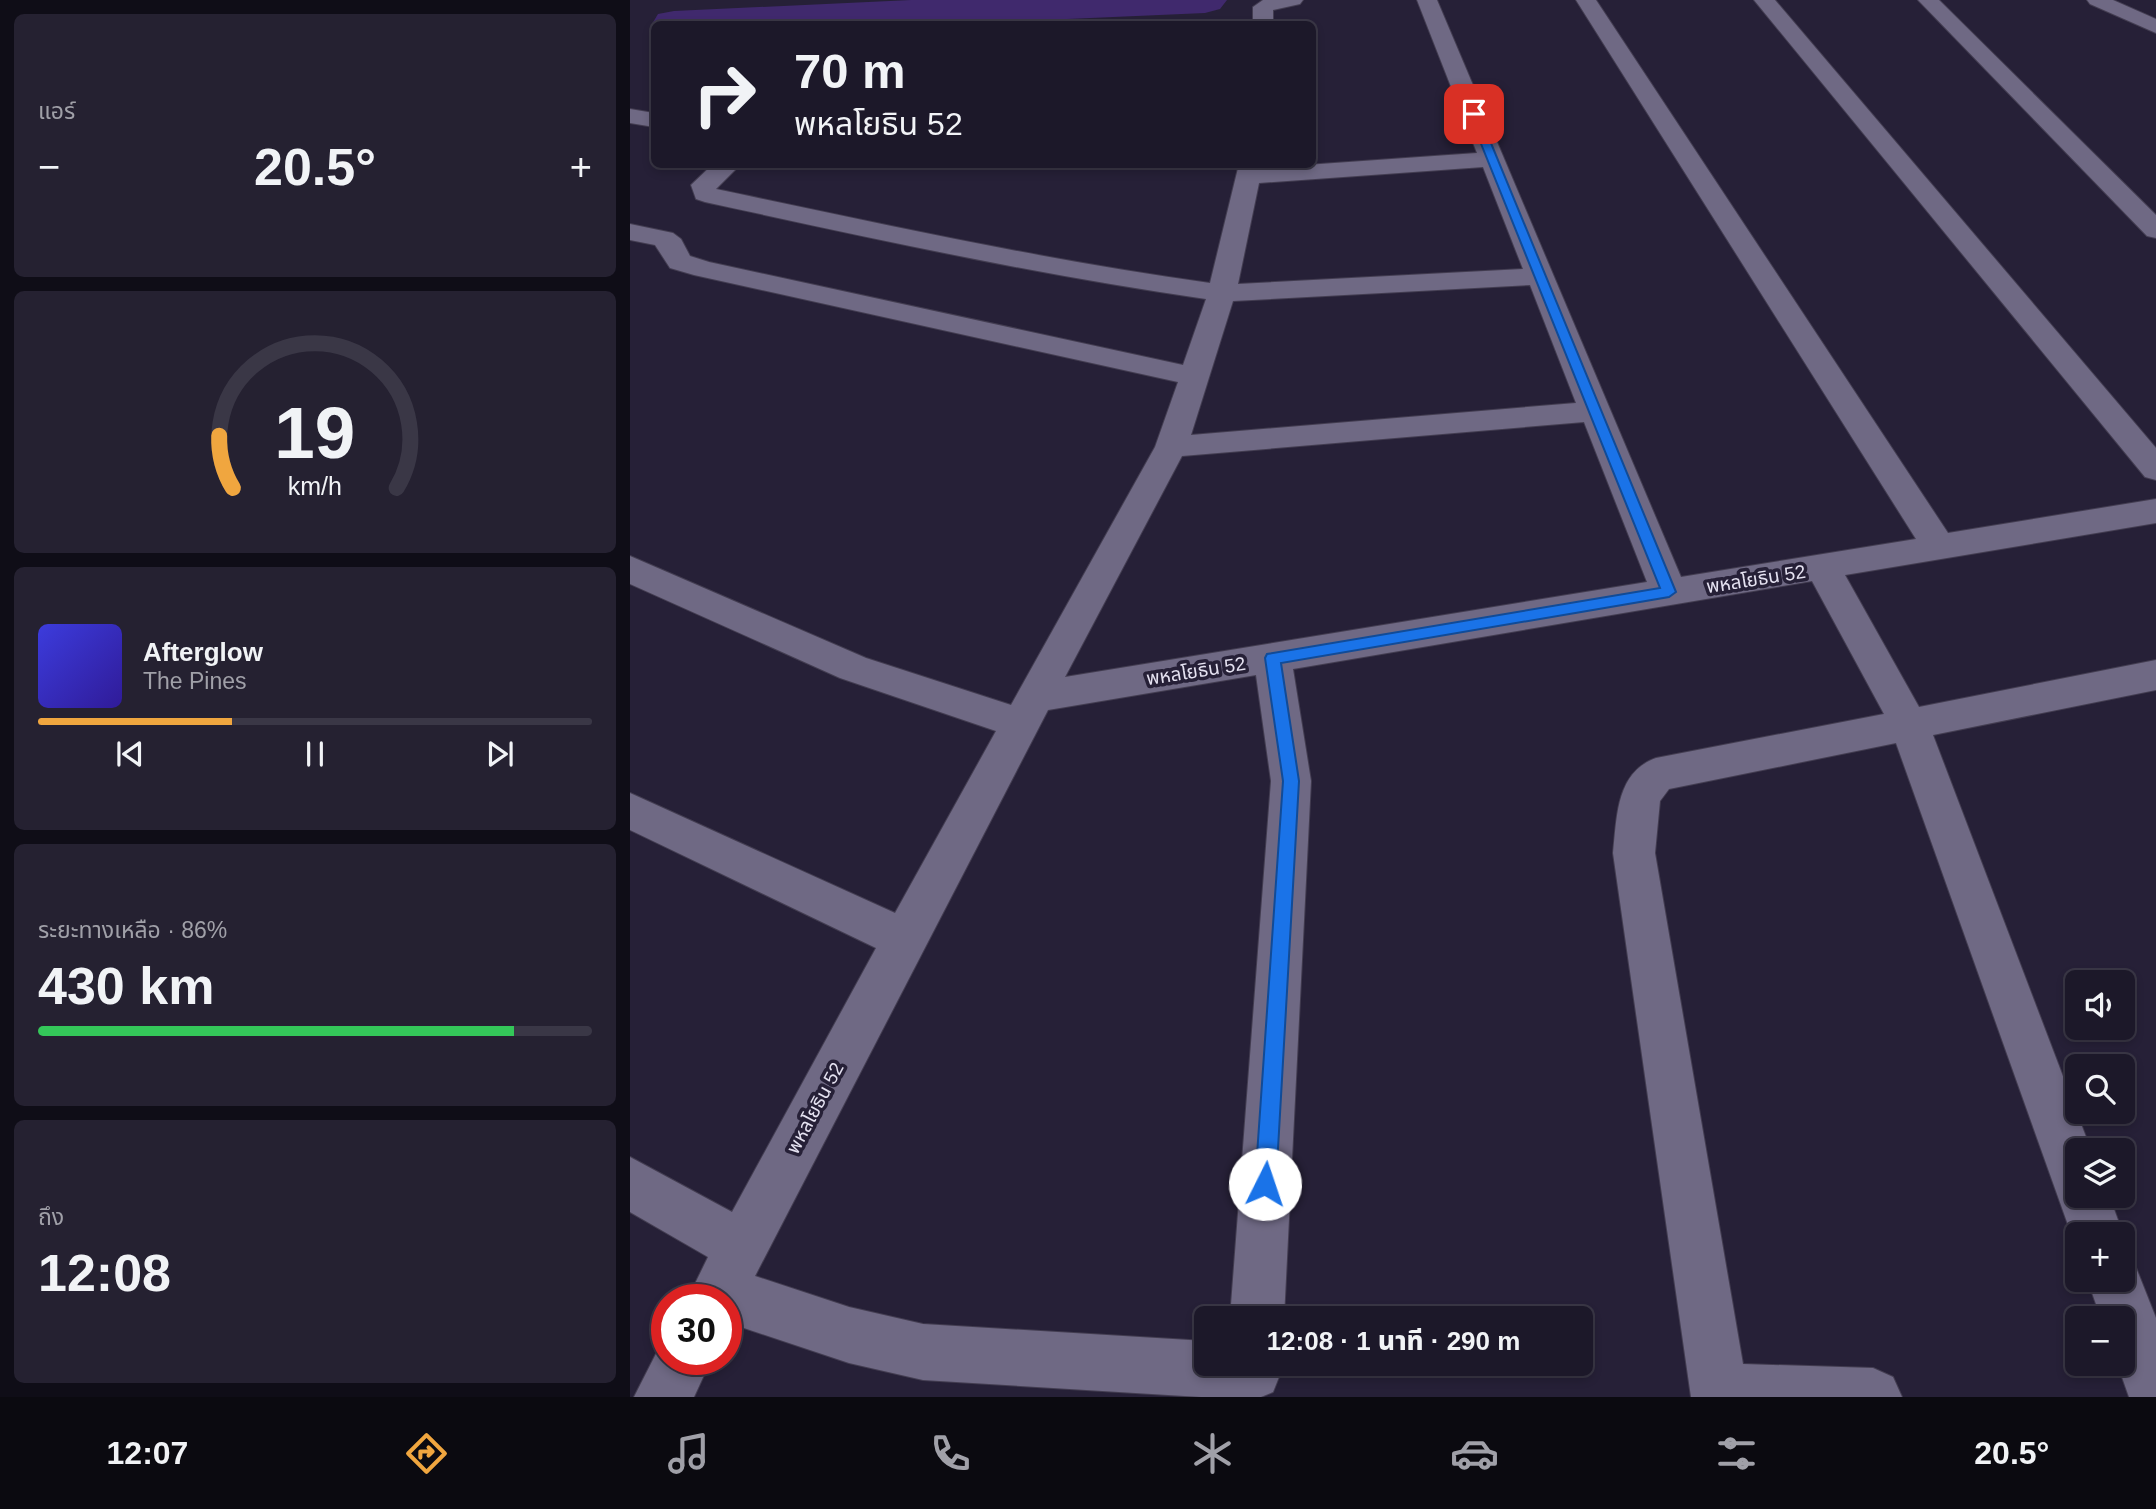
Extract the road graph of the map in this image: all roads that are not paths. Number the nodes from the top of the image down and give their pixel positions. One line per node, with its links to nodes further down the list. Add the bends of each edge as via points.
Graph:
1 (1293, 0): 7 (street, via 1264,7)
2 (1427, 0): 11 (street)
3 (1586, 0): 25 (street)
4 (1764, 0): 23 (street)
5 (1928, 0): 16 (street)
6 (2098, 0): 8 (street)
7 (1263, 21)
8 (2156, 27)
9 (630, 116): 10 (street)
10 (651, 120)
11 (1493, 159): 12 (street); 18 (street)
12 (1316, 167)
13 (724, 168): 19 (street, via 703,185 705,194 983,253)
14 (1294, 168): 15 (street)
15 (1250, 170): 19 (street)
16 (2156, 230)
17 (630, 232): 20 (street, via 664,239 680,262 704,269)
18 (1540, 276): 19 (street); 21 (street)
19 (1222, 293): 20 (street)
20 (1194, 376): 22 (street)
21 (1593, 411): 22 (street); 28 (street)
22 (1171, 447): 31 (street)
23 (2156, 469)
24 (2156, 511): 25 (street, พหลโยธิน 52)
25 (1939, 547): 26 (street, พหลโยธิน 52)
26 (1823, 568): 28 (street, พหลโยธิน 52); 32 (street)
27 (630, 569): 31 (street, via 853,668)
28 (1669, 592): 29 (street, พหลโยธิน 52)
29 (1272, 658): 31 (street, พหลโยธิน 52); 39 (street, via 1291,781)
30 (2156, 675): 32 (street)
31 (1026, 711): 34 (street, พหลโยธิน 52)
32 (1909, 724): 35 (street); 43 (street, via 1656,775 1640,797 1634,853)
33 (630, 811): 34 (street)
34 (904, 939): 37 (street, พหลโยธิน 52)
35 (2065, 1147)
36 (630, 1183): 37 (street)
37 (725, 1279): 41 (street, via 849,1335 922,1352)
38 (2119, 1292): 42 (street)
39 (1258, 1306)
40 (675, 1375): 44 (street)
41 (1254, 1377)
42 (2156, 1393)
43 (1719, 1394): 45 (street)
44 (663, 1397)
45 (1873, 1397)

